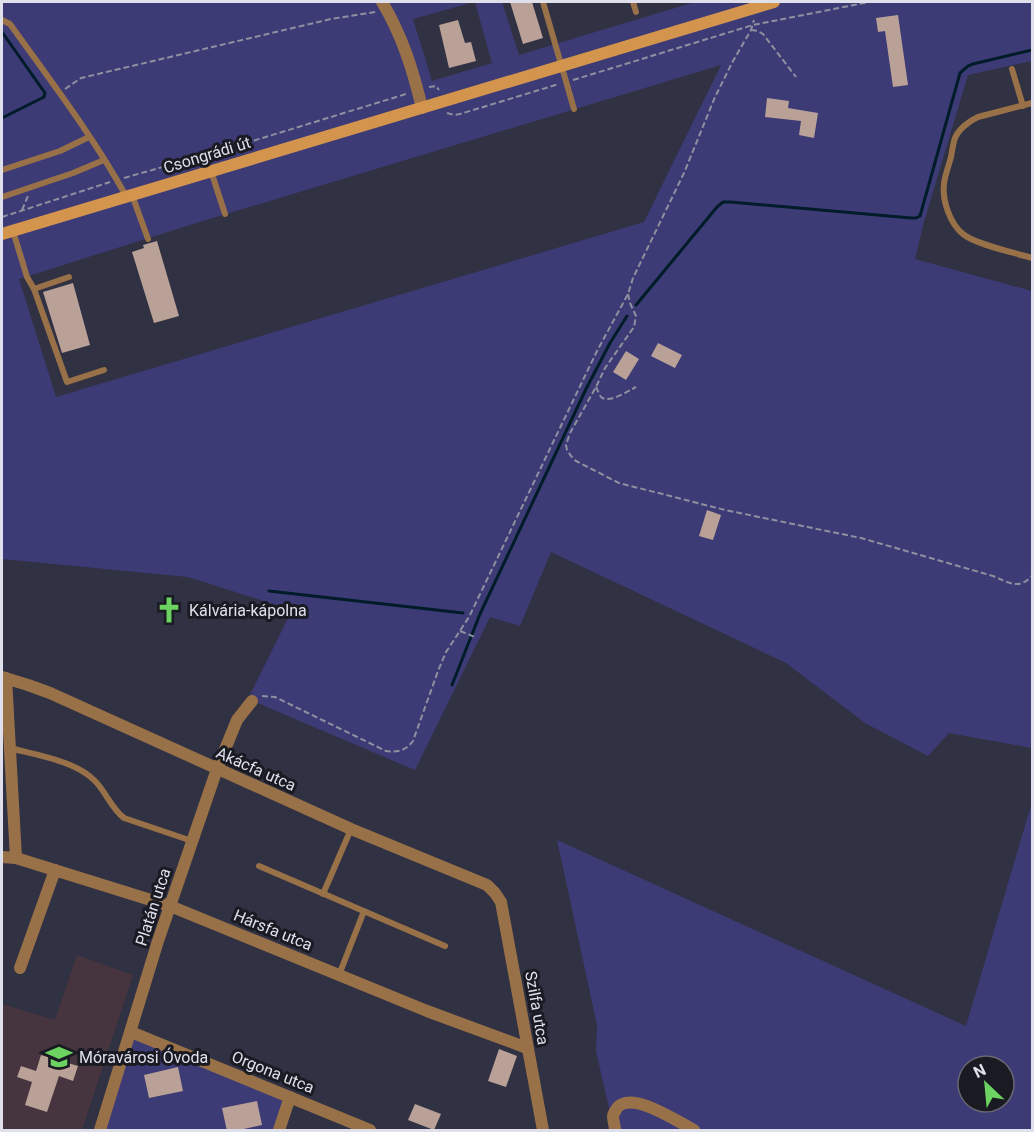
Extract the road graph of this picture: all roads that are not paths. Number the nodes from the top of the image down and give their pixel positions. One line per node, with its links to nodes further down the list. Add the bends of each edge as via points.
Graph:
1 (543, 2): 7 (lane)
2 (633, 2): 5 (lane)
3 (774, 2): 7 (main road, Csongrádi út)
4 (385, 6): 11 (street, via 409,59)
5 (636, 12)
6 (2, 20): 13 (lane, via 10,24)
7 (561, 65): 11 (main road, Csongrádi út); 12 (lane)
8 (1012, 69): 10 (lane)
9 (1032, 103): 10 (lane)
10 (1023, 105): 22 (lane, via 978,117 962,128 955,137 944,195 954,222 966,237)
11 (422, 108): 16 (main road, Csongrádi út)
12 (574, 109)
13 (89, 137): 14 (lane); 15 (lane)
14 (104, 160): 17 (lane); 18 (lane)
15 (2, 170)
16 (210, 170): 17 (main road, Csongrádi út); 19 (lane)
17 (129, 196): 20 (main road, Csongrádi út); 21 (lane)
18 (2, 197)
19 (225, 214)
20 (7, 233): 24 (lane)
21 (148, 239)
22 (1032, 258)
23 (69, 277): 24 (lane)
24 (34, 289): 25 (lane, via 67,382)
25 (104, 370)
26 (4, 678): 28 (street); 29 (street, Akácfa utca, via 50,693)
27 (252, 701): 29 (street, Platán utca, via 237,720)
28 (10, 748): 31 (lane, via 82,771 124,818); 33 (street)
29 (217, 769): 30 (street, Akácfa utca); 31 (street, Platán utca)
30 (351, 829): 36 (street, Akácfa utca, via 487,885); 37 (lane)
31 (192, 841): 38 (street, Platán utca)
32 (2, 857): 33 (street, Hársfa utca)
33 (16, 858): 35 (street, Hársfa utca)
34 (259, 866): 37 (lane)
35 (55, 870): 38 (street, Hársfa utca); 41 (street)
36 (495, 893): 44 (street, Szilfa utca, via 501,902)
37 (323, 894): 39 (lane)
38 (170, 906): 42 (street, Hársfa utca); 43 (street, Platán utca)
39 (364, 911): 40 (lane); 42 (lane)
40 (445, 946)
41 (20, 968)
42 (339, 975): 44 (street, Hársfa utca)
43 (131, 1032): 45 (street, Orgona utca); 46 (street, Platán utca)
44 (527, 1048): 49 (street, Szilfa utca)
45 (290, 1097): 47 (street); 48 (street, Orgona utca)
46 (100, 1131)
47 (279, 1131)
48 (370, 1131)
49 (543, 1131)
50 (615, 1131): 51 (street, via 615,1111 631,1102 654,1109)
51 (694, 1131)

